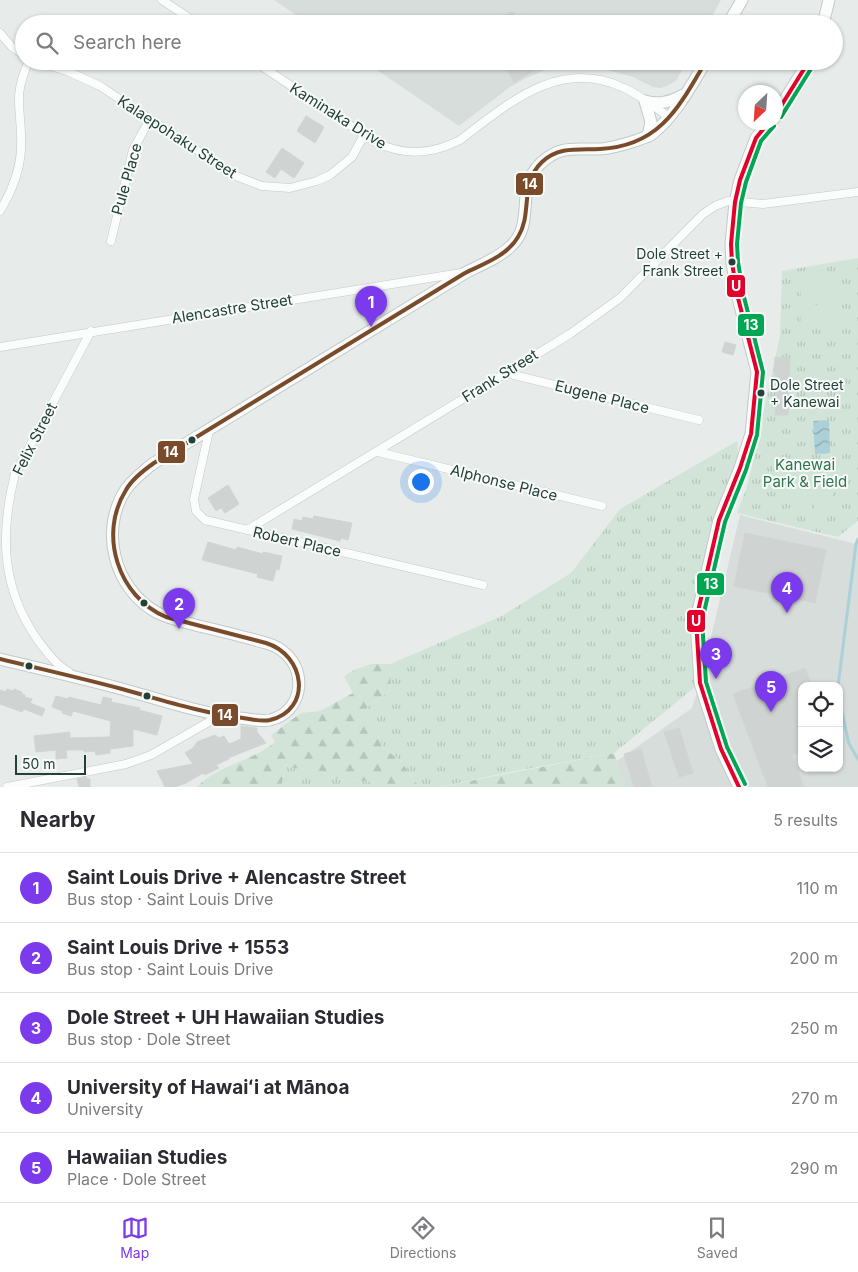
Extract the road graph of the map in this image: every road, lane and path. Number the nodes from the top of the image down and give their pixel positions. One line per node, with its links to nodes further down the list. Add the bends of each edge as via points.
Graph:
1 (162, 0): 4 (street)
2 (742, 0): 5 (street)
3 (829, 0): 6 (street)
4 (184, 15)
5 (733, 15)
6 (825, 15)
7 (0, 33): 8 (street)
8 (15, 49)
9 (24, 70): 24 (street, via 18,96 19,165)
10 (64, 70): 18 (street, Kalaepohaku Street, via 92,82)
11 (267, 70): 20 (street, Kaminaka Drive)
12 (700, 70): 14 (street)
13 (803, 70): 16 (street)
14 (686, 93): 15 (street, via 669,102); 17 (street)
15 (645, 101): 17 (street, Kaminaka Drive); 20 (street, Kaminaka Drive, via 609,82 566,79 524,94 460,140 436,150 398,152); 21 (street, via 651,122)
16 (783, 103)
17 (669, 117): 21 (street)
18 (150, 119): 20 (street, Kalaepohaku Street, via 236,176 276,188 304,186 330,175 352,158); 25 (street, Pule Place, via 133,150)
19 (762, 130): 23 (street, via 745,164)
20 (364, 135)
21 (648, 136): 26 (street, via 612,148 566,149 545,160 527,185 524,226 515,242 501,254)
22 (858, 192): 23 (street, Frank Street, via 763,204)
23 (735, 202): 29 (street, Frank Street, via 721,203 709,210 620,298 570,334); 40 (street, via 732,263 757,372 754,409 751,434 719,520 696,620 700,683 721,749)
24 (0, 210)
25 (110, 241)
26 (465, 272): 27 (street, Alencastre Street); 31 (street)
27 (91, 331): 28 (street, Alencastre Street); 37 (street, Felix Street, via 16,474 8,499 5,525 5,552 17,603 44,649 62,668)
28 (0, 346)
29 (505, 373): 30 (street, Eugene Place); 32 (street, Frank Street)
30 (699, 420)
31 (209, 431): 34 (street, Robert Place, via 194,500 195,509 205,520); 38 (street, via 154,463 134,480 118,507 112,538 121,575 146,605 168,617 277,647 287,654 297,676 297,699 292,707 278,718 260,721)
32 (378, 452): 33 (street, Alphonse Place); 34 (street, Frank Street)
33 (602, 506)
34 (247, 530): 35 (street, Robert Place)
35 (483, 585)
36 (0, 659): 37 (street)
37 (80, 678): 38 (street)
38 (220, 716): 39 (street, via 151,756 126,764)
39 (7, 787)
40 (739, 787)

